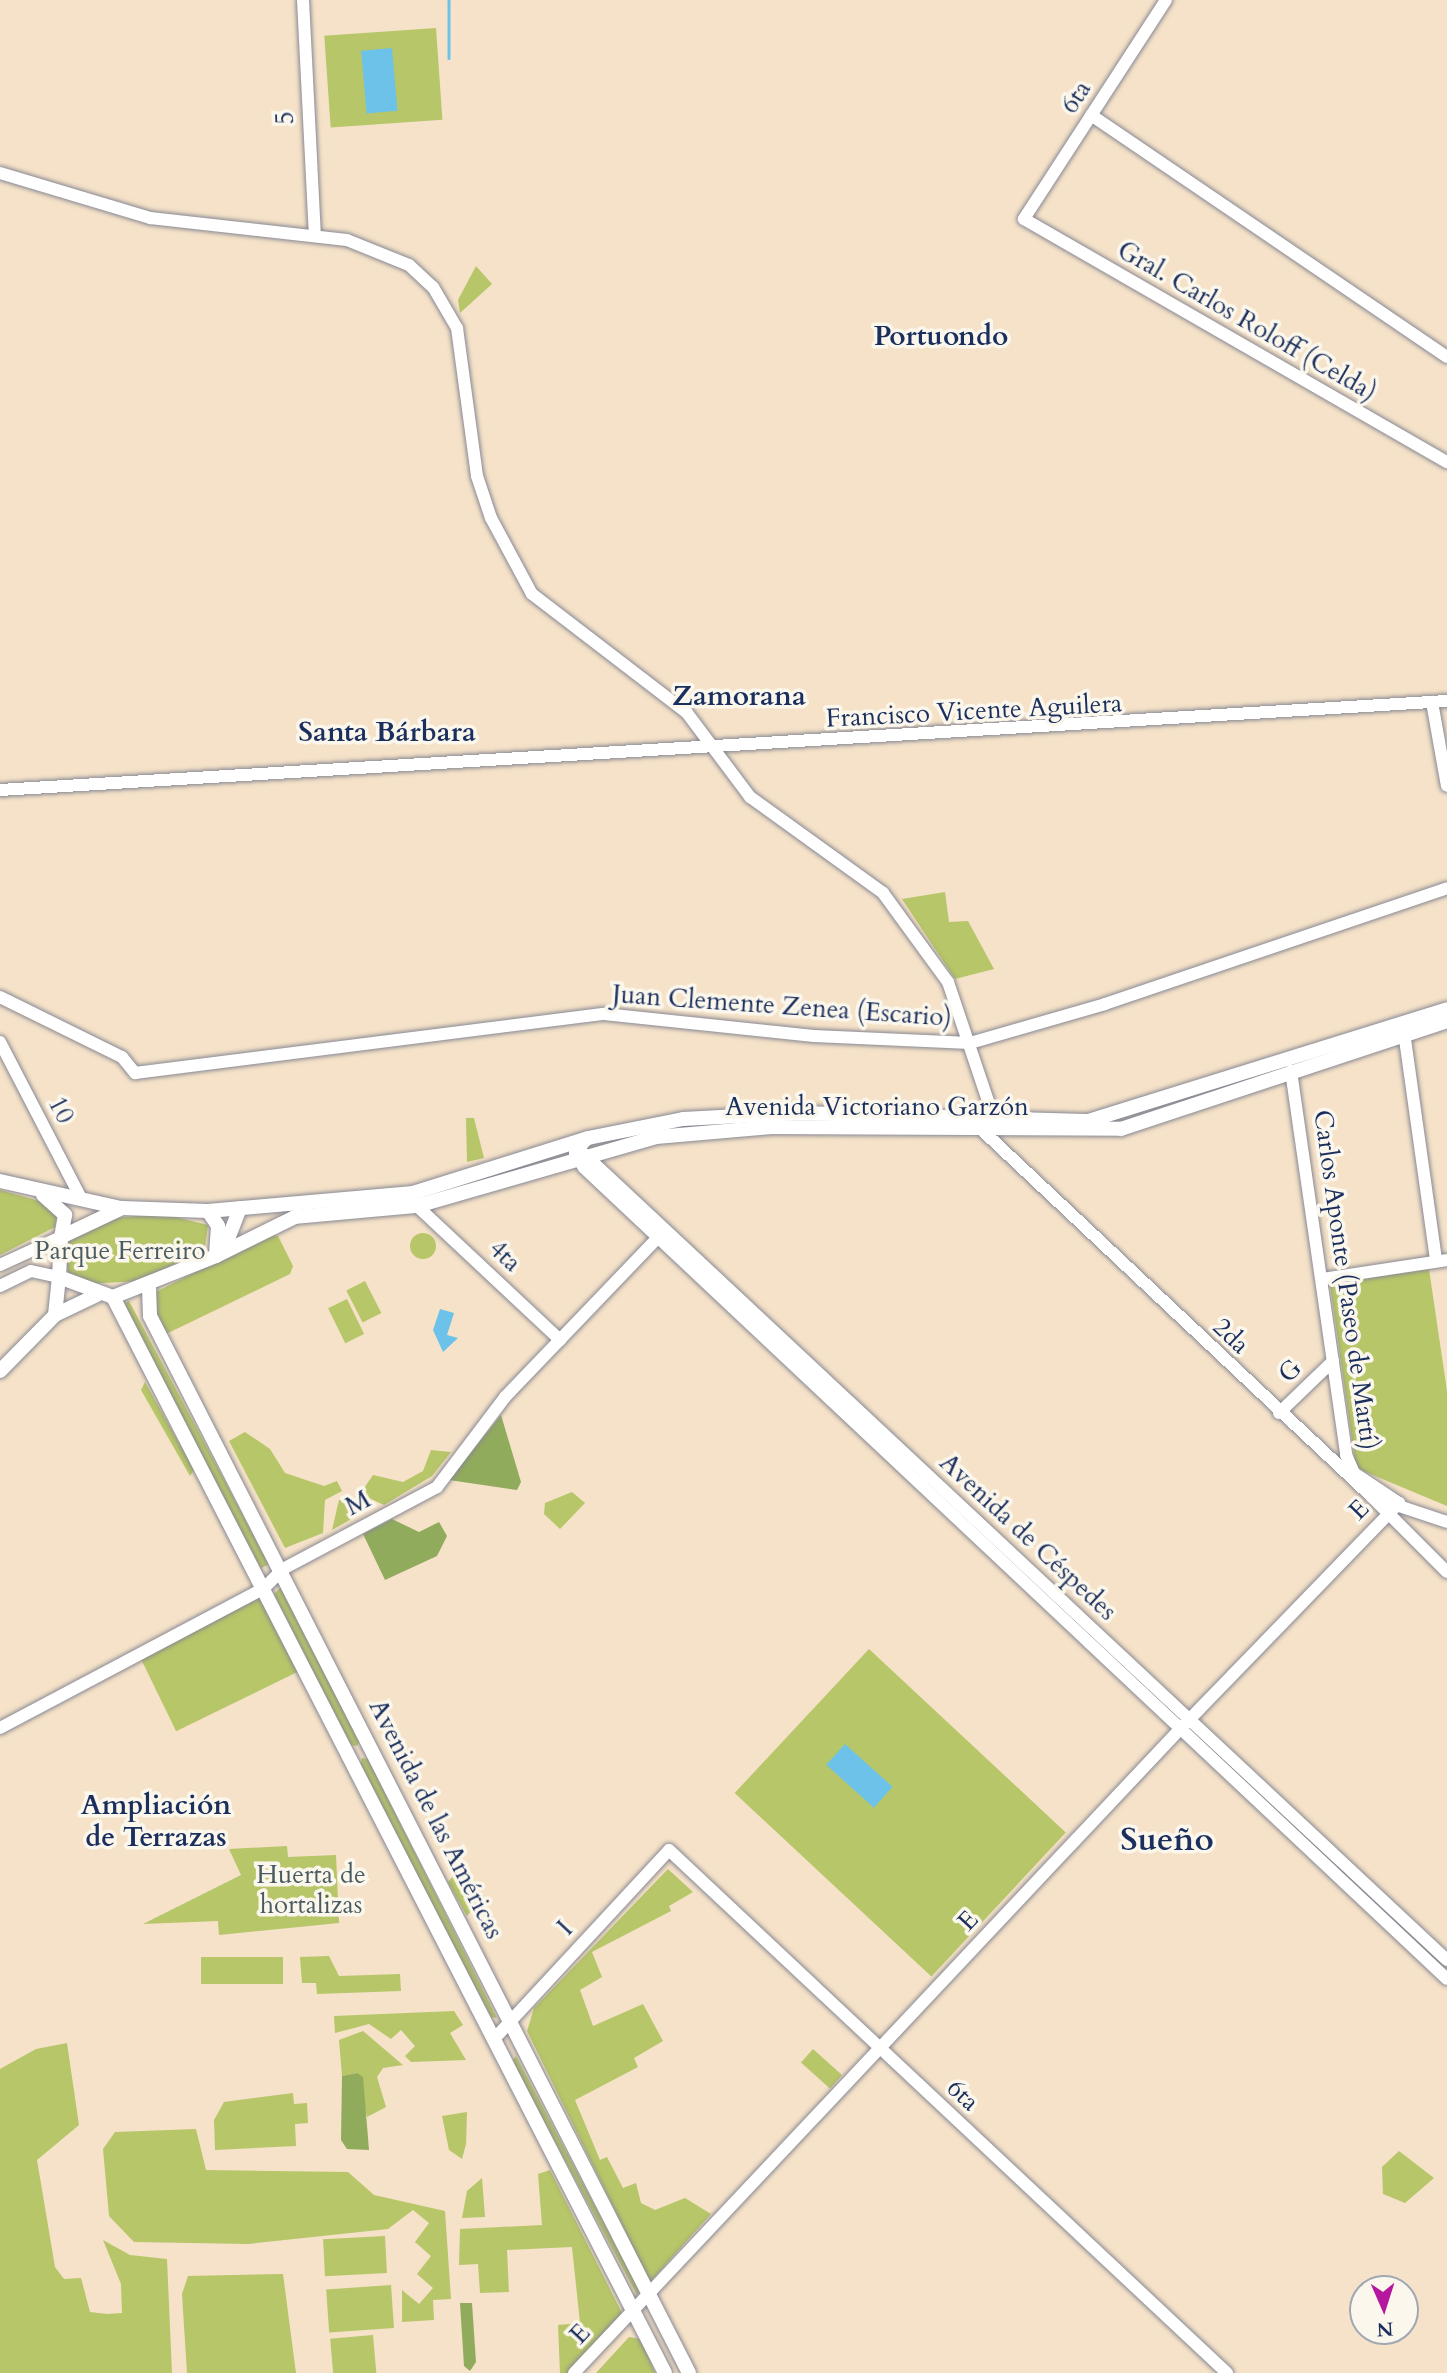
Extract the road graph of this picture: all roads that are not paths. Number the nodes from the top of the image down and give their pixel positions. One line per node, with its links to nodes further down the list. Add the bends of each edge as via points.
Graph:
1 (303, 0): 6 (street, 5)
2 (1166, 0): 3 (street, 6ta)
3 (1091, 115): 5 (street, 6ta); 7 (street)
4 (0, 173): 6 (street, via 150,218)
5 (1024, 219): 8 (street, Gral. Carlos Roloff (Celda))
6 (315, 235): 11 (street, via 347,240 409,265 443,298 457,328 477,476 513,565 560,618 687,713)
7 (1447, 357)
8 (1447, 462)
9 (1447, 701): 10 (street, Francisco Vicente Aguilera)
10 (1432, 702): 11 (street, Francisco Vicente Aguilera); 12 (street)
11 (712, 749): 13 (street, Francisco Vicente Aguilera); 20 (street, via 750,797 883,893 926,944)
12 (1447, 786)
13 (0, 790)
14 (1447, 888): 20 (street, Juan Clemente Zenea (Escario), via 1105,1004)
15 (0, 997): 20 (street, Juan Clemente Zenea (Escario), via 122,1057 135,1073 604,1014 814,1036)
16 (1447, 1009): 22 (main road, Avenida Victoriano Garzón)
17 (1447, 1021): 18 (main road, Avenida Victoriano Garzón)
18 (1404, 1032): 21 (main road, Avenida Victoriano Garzón); 39 (street)
19 (0, 1042): 30 (street, 10)
20 (970, 1043): 23 (street)
21 (1291, 1070): 24 (main road, Avenida Victoriano Garzón); 42 (street, Carlos Aponte (Paseo de Martí))
22 (1186, 1093): 23 (main road, Avenida Victoriano Garzón, via 1088,1122); 24 (main road)
23 (994, 1119): 25 (main road); 27 (main road, Avenida Victoriano Garzón, via 761,1114 683,1119 588,1138)
24 (1144, 1123): 26 (main road, Avenida Victoriano Garzón, via 1091,1134)
25 (943, 1129): 26 (main road, Avenida Victoriano Garzón); 27 (main road, Avenida Victoriano Garzón, via 702,1131)
26 (984, 1132): 51 (street, 2da)
27 (574, 1156): 31 (main road, Avenida Victoriano Garzón); 32 (main road, Avenida Victoriano Garzón, via 413,1193); 36 (street, Avenida de Céspedes)
28 (0, 1181): 29 (main road)
29 (26, 1186): 30 (main road); 37 (main road, via 60,1207 67,1222)
30 (82, 1200): 33 (main road)
31 (417, 1206): 35 (main road, Avenida Victoriano Garzón, via 302,1215); 48 (street, 4ta)
32 (245, 1207): 34 (main road, Avenida Victoriano Garzón); 35 (main road, via 245,1226); 38 (main road)
33 (122, 1209): 34 (main road, Avenida Victoriano Garzón); 37 (main road)
34 (208, 1211): 38 (main road, via 218,1226)
35 (255, 1233): 38 (main road, Avenida Victoriano Garzón)
36 (662, 1233): 48 (street, M); 59 (street, Avenida de Céspedes)
37 (61, 1237): 40 (street); 41 (main road)
38 (219, 1254): 44 (main road, Avenida Victoriano Garzón)
39 (1441, 1261): 42 (street)
40 (0, 1265)
41 (59, 1277): 43 (street, via 31,1271); 45 (main road); 47 (main road)
42 (1322, 1279): 49 (street, Carlos Aponte (Paseo de Martí))
43 (0, 1286)
44 (149, 1287): 46 (main road, Avenida Victoriano Garzón); 56 (main road, Avenida de las Américas, via 150,1316)
45 (97, 1295): 46 (main road); 47 (main road)
46 (113, 1297): 58 (main road, Avenida de las Américas)
47 (55, 1315): 50 (main road)
48 (560, 1340): 56 (street, M, via 505,1397 437,1487)
49 (1333, 1362): 51 (street, G); 53 (street, Carlos Aponte (Paseo de Martí), via 1354,1473)
50 (0, 1371)
51 (1279, 1413): 52 (street, 2da)
52 (1372, 1497): 53 (street); 54 (street, 2da)
53 (1399, 1503): 54 (street, E); 55 (street, Carlos Aponte (Paseo de Martí))
54 (1387, 1514): 57 (street, 2da); 59 (street, E)
55 (1447, 1522)
56 (283, 1569): 58 (street, M); 64 (main road, Avenida de las Américas)
57 (1447, 1572)
58 (264, 1588): 60 (street, M); 65 (main road, Avenida de las Américas)
59 (1186, 1722): 62 (street, Avenida de Céspedes); 63 (street, Avenida de Céspedes); 66 (street, E)
60 (0, 1728)
61 (669, 1850): 64 (street, I); 66 (street, 6ta)
62 (1447, 1959)
63 (1447, 1979)
64 (512, 2018): 65 (street, I); 67 (main road, Avenida de las Américas)
65 (495, 2038): 68 (main road, Avenida de las Américas)
66 (880, 2048): 67 (street, E); 72 (street, 6ta)
67 (648, 2295): 68 (street, E); 71 (main road, Avenida de las Américas)
68 (633, 2310): 69 (street, E); 70 (main road, Avenida de las Américas)
69 (574, 2373)
70 (665, 2373)
71 (689, 2373)
72 (1227, 2373)

